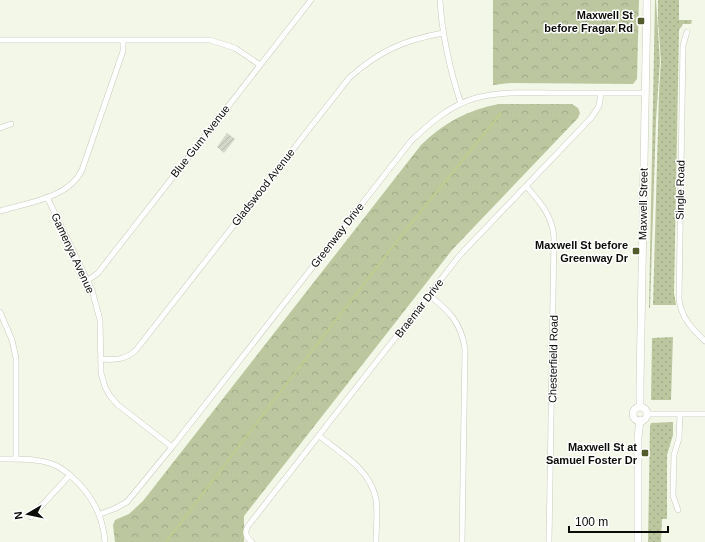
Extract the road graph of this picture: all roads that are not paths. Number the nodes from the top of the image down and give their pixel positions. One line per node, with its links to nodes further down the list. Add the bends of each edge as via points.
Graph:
1 (311, 0): 8 (street, Blue Gum Avenue)
2 (440, 0): 5 (street)
3 (647, 0): 10 (main road, Maxwell Street)
4 (688, 32): 20 (street, Single Road, via 683,45 678,294 686,321)
5 (443, 33): 11 (street); 21 (street, Gladswood Avenue, via 391,48 349,78 136,350 122,358)
6 (0, 40): 7 (street)
7 (123, 40): 8 (street, via 216,41 235,48); 15 (street, via 123,51 80,175 67,189)
8 (260, 65): 17 (street, Blue Gum Avenue, via 98,273)
9 (601, 93): 10 (street, Greenway Drive); 11 (street, Greenway Drive, via 501,93); 14 (street, Braemar Drive, via 596,112)
10 (646, 93): 22 (main road, Maxwell Street)
11 (460, 104): 28 (street, Greenway Drive, via 445,112 410,141)
12 (11, 124): 13 (street)
13 (0, 128)
14 (526, 186): 18 (street, Braemar Drive, via 460,255); 39 (street, Chesterfield Road, via 546,210 554,237)
15 (47, 197): 16 (street); 17 (street, Gamenya Avenue)
16 (0, 211)
17 (88, 280): 21 (street, Gamenya Avenue, via 98,311)
18 (429, 295): 27 (street, Braemar Drive); 38 (street, via 454,319 465,349)
19 (0, 312): 30 (street, via 12,340 16,358)
20 (705, 341)
21 (101, 360): 28 (street, Gamenya Avenue, via 103,383 113,400)
22 (640, 407): 23 (main road, via 644,408); 26 (main road, Maxwell Street, via 634,415)
23 (647, 414): 24 (street); 26 (main road, via 646,418)
24 (680, 414): 25 (street); 32 (street, via 680,438 674,455 673,496)
25 (705, 414)
26 (640, 420): 40 (main road, Maxwell Street)
27 (319, 436): 36 (street, Braemar Drive, via 248,526 246,533); 37 (street, via 356,464 369,480 376,499)
28 (172, 446): 33 (street, Greenway Drive, via 127,502)
29 (0, 459): 30 (street)
30 (16, 459): 31 (street, via 51,463)
31 (70, 475): 33 (street, via 89,494); 34 (street)
32 (678, 510)
33 (100, 514): 35 (street)
34 (30, 517)
35 (104, 542)
36 (252, 542)
37 (376, 542)
38 (462, 542)
39 (549, 542)
40 (638, 542)

